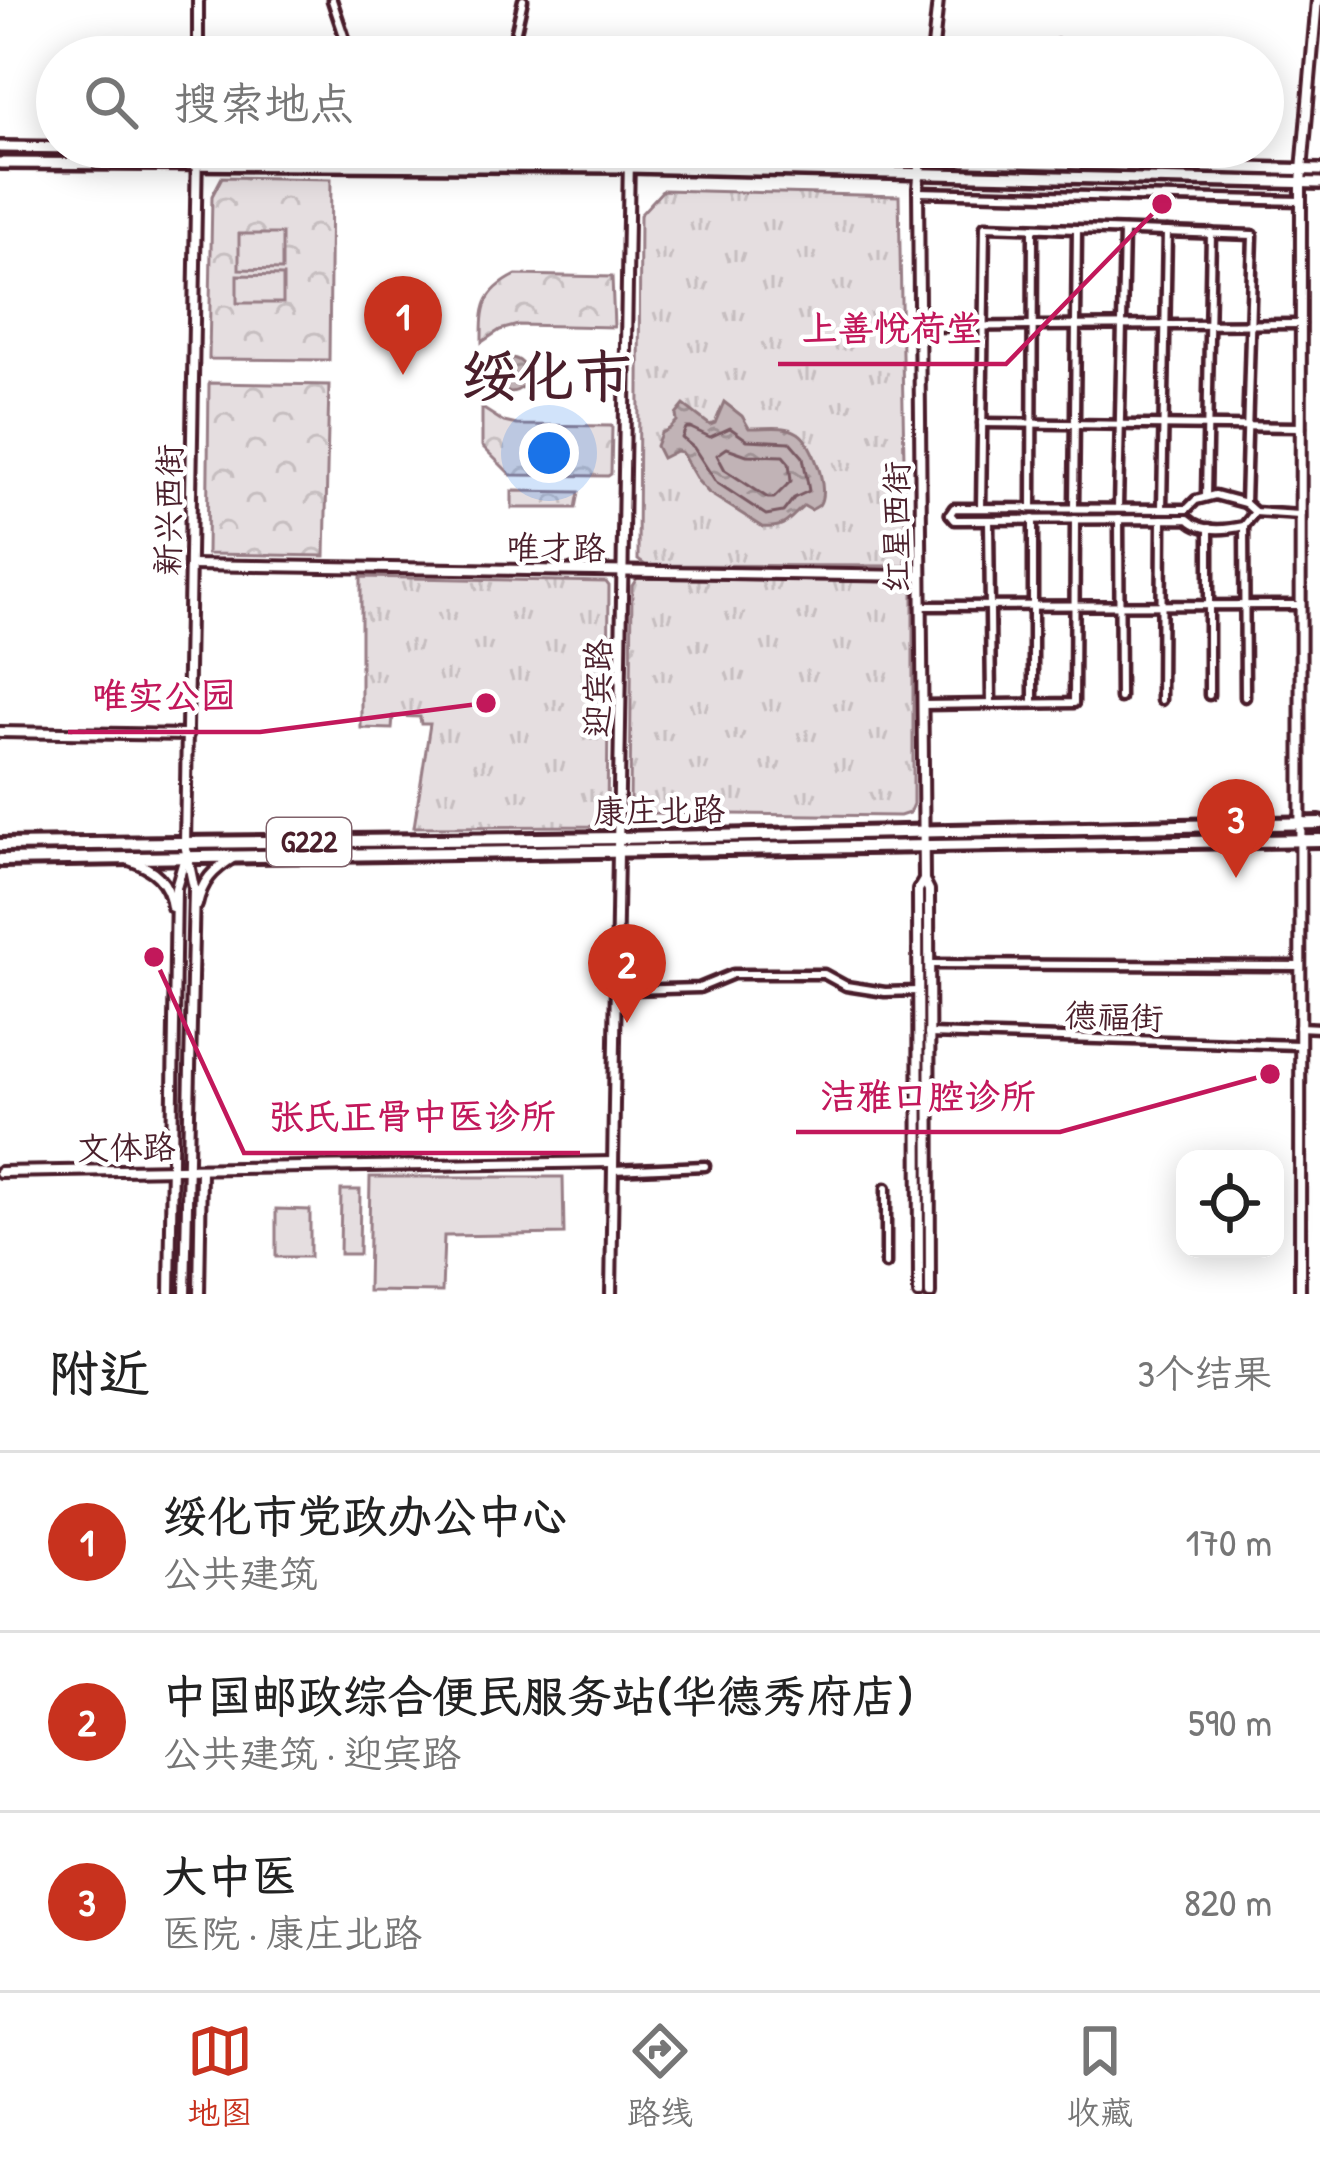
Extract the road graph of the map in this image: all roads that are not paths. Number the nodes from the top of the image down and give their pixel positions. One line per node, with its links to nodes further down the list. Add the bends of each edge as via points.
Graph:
1 (198, 0): 6 (main road)
2 (332, 0): 7 (street)
3 (523, 0): 8 (street)
4 (938, 0): 9 (main road)
5 (1317, 0): 21 (main road)
6 (198, 36)
7 (343, 36)
8 (515, 36)
9 (934, 36)
10 (0, 147): 11 (main road)
11 (36, 147)
12 (0, 163): 13 (main road)
13 (36, 163)
14 (197, 168): 63 (main road, 新兴西街)
15 (628, 168): 64 (main road, 迎宾路)
16 (677, 168): 20 (main road)
17 (920, 168): 20 (main road, 红星西街)
18 (1155, 168): 21 (main road)
19 (1320, 170): 21 (main road)
20 (920, 173): 21 (main road); 23 (main road, 红星西街)
21 (1301, 176): 22 (main road); 24 (main road)
22 (1320, 183)
23 (918, 192): 24 (street); 38 (main road, 红星西街)
24 (1301, 201): 30 (main road)
25 (1033, 228): 26 (street); 35 (street, via 985,226); 36 (street)
26 (1077, 229): 27 (street); 37 (street)
27 (1124, 231): 28 (street); 33 (street)
28 (1167, 232): 29 (street); 34 (street)
29 (1211, 233): 31 (street); 32 (street, via 1253,235)
30 (1301, 323): 32 (street); 46 (main road)
31 (1210, 324): 32 (street); 34 (street); 43 (street)
32 (1251, 324): 44 (street)
33 (1122, 325): 34 (street); 37 (street); 45 (street)
34 (1166, 325): 42 (street)
35 (983, 326): 36 (street); 38 (street); 39 (street)
36 (1033, 326): 37 (street); 40 (street)
37 (1076, 326): 41 (street)
38 (919, 327): 65 (main road, 红星西街)
39 (982, 423): 40 (street); 49 (street)
40 (1033, 424): 41 (street); 50 (street)
41 (1075, 424): 45 (street); 51 (street)
42 (1163, 425): 43 (street); 45 (street); 53 (street)
43 (1208, 425): 44 (street); 47 (street)
44 (1248, 425): 46 (street); 48 (street)
45 (1120, 426): 52 (street)
46 (1301, 427): 55 (main road)
47 (1206, 497): 48 (street); 53 (street, via 1187,508)
48 (1245, 503): 54 (street)
49 (980, 508): 50 (street); 60 (street, via 950,514)
50 (1032, 508): 51 (street)
51 (1074, 508): 52 (street)
52 (1118, 508): 53 (street)
53 (1162, 508)
54 (1255, 512): 55 (street); 61 (street)
55 (1300, 515): 73 (main road)
56 (1033, 519): 57 (street); 60 (street); 67 (street)
57 (1075, 519): 58 (street); 68 (street)
58 (1119, 519): 59 (street); 69 (street)
59 (1162, 519): 62 (street); 70 (street)
60 (989, 520): 66 (street)
61 (1244, 526): 62 (street); 72 (street)
62 (1209, 528): 71 (street)
63 (191, 565): 64 (main road, 唯才路); 83 (main road, 新兴西街)
64 (623, 572): 65 (main road, 唯才路); 89 (main road, 迎宾路)
65 (920, 576): 74 (main road, 红星西街)
66 (990, 604): 67 (street); 74 (street); 80 (street)
67 (1033, 605): 68 (street); 79 (street)
68 (1074, 605): 69 (street); 79 (street, via 1074,703)
69 (1119, 605): 70 (street); 77 (street)
70 (1162, 605): 71 (street); 78 (street)
71 (1209, 605): 72 (street); 75 (street)
72 (1244, 605): 73 (street); 76 (street)
73 (1300, 605): 85 (main road)
74 (921, 606): 81 (main road, 红星西街)
75 (1209, 695)
76 (1245, 697)
77 (1120, 698)
78 (1162, 700)
79 (1033, 703): 80 (street)
80 (991, 704): 81 (street)
81 (924, 705): 86 (main road, 红星西街)
82 (0, 732): 83 (main road)
83 (188, 735): 92 (main road, 新兴西街)
84 (1320, 823): 85 (highway, 康庄北路 / G222)
85 (1301, 824): 86 (highway, 康庄北路 / G222); 88 (main road)
86 (924, 830): 89 (highway, 康庄北路 / G222); 91 (main road, 红星西街)
87 (1320, 840): 88 (highway, 康庄北路 / G222)
88 (1301, 841): 91 (highway, 康庄北路 / G222); 100 (main road)
89 (619, 844): 91 (highway, 康庄北路 / G222); 92 (highway, 康庄北路 / G222); 93 (highway, 康庄北路 / G222); 109 (main road, 迎宾路)
90 (0, 845): 92 (highway, 康庄北路 / G222)
91 (924, 845): 96 (main road, 红星西街)
92 (185, 850): 93 (highway, 康庄北路 / G222); 94 (highway, 康庄北路 / G222); 97 (main road, 新兴西街); 98 (main road, 新兴西街, via 194,888)
93 (238, 854): 98 (main road, via 200,890)
94 (122, 858): 95 (highway, 康庄北路 / G222); 97 (main road, via 166,887)
95 (0, 860)
96 (923, 880): 99 (main road, 红星西街); 102 (main road, 红星西街)
97 (176, 960): 107 (main road, 新兴西街)
98 (191, 960): 108 (main road, 新兴西街)
99 (929, 964): 100 (street); 105 (main road, 红星西街)
100 (1299, 966): 103 (main road)
101 (628, 990): 102 (street, via 699,988 733,974 824,974 846,986)
102 (917, 991): 105 (main road, 红星西街)
103 (1299, 1028): 104 (street); 106 (main road)
104 (1320, 1028)
105 (923, 1034): 106 (street, 德福街); 116 (main road, 红星西街)
106 (1299, 1045): 124 (main road)
107 (173, 1057): 108 (main road); 111 (main road, 新兴西街)
108 (189, 1057): 112 (main road, 新兴西街)
109 (613, 1166): 110 (street); 113 (main road, 文体路); 121 (main road, 迎宾路)
110 (705, 1166)
111 (172, 1171): 112 (main road, 文体路); 114 (main road, 文体路); 118 (main road, 新兴西街)
112 (188, 1171): 113 (main road, 文体路); 119 (main road, 新兴西街)
113 (201, 1171): 120 (main road)
114 (0, 1172)
115 (886, 1188): 117 (street)
116 (924, 1192): 122 (main road, 红星西街); 123 (main road, 红星西街)
117 (886, 1264)
118 (170, 1294)
119 (185, 1294)
120 (199, 1294)
121 (611, 1294)
122 (920, 1294)
123 (930, 1294)
124 (1300, 1294)

